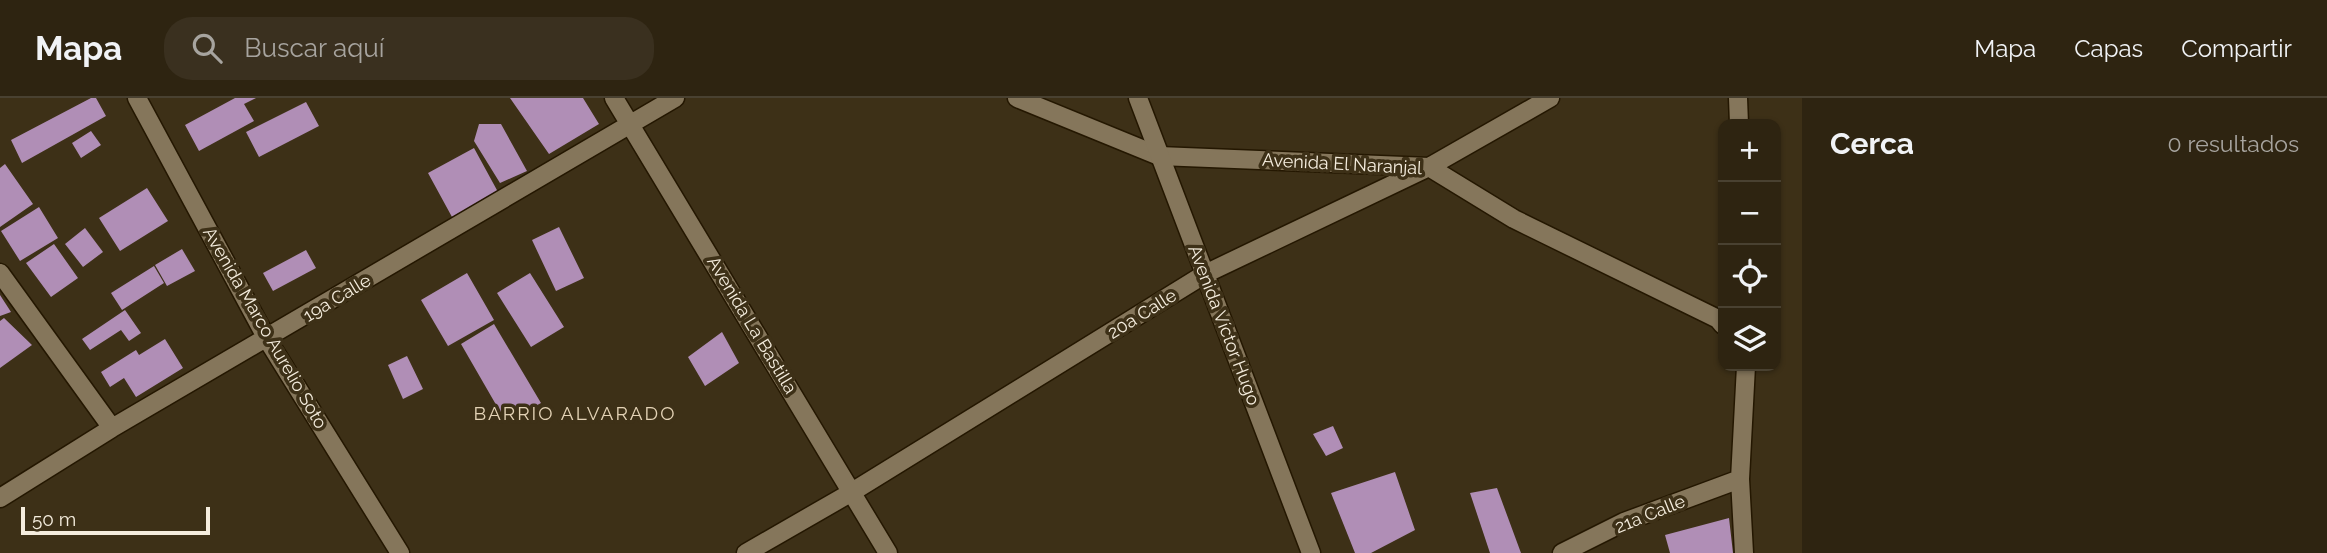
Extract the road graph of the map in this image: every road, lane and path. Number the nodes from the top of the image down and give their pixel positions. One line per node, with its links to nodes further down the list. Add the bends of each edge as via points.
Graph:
1 (136, 98): 15 (street, Avenida Marco Aurelio Soto)
2 (614, 98): 9 (street, Avenida La Bastilla)
3 (675, 98): 9 (street, 19a Calle)
4 (1017, 98): 10 (street, Avenida El Naranjal)
5 (1138, 98): 10 (street, Avenida Víctor Hugo)
6 (1550, 98): 11 (street, 20a Calle)
7 (1738, 98): 8 (street)
8 (1739, 119)
9 (630, 124): 15 (street, 19a Calle); 19 (street, Avenida La Bastilla)
10 (1159, 156): 11 (street, Avenida El Naranjal); 13 (street, Avenida Víctor Hugo)
11 (1429, 167): 13 (street, 20a Calle); 14 (street, Avenida El Naranjal, via 1514,219)
12 (0, 273): 17 (street)
13 (1205, 274): 19 (street, 20a Calle); 24 (street, Avenida Víctor Hugo)
14 (1718, 319)
15 (267, 339): 17 (street, 19a Calle); 21 (street, Avenida Marco Aurelio Soto)
16 (1746, 371): 18 (street)
17 (112, 428): 20 (street, 19a Calle)
18 (1740, 479): 25 (street, 21a Calle, via 1624,522); 26 (street)
19 (852, 492): 22 (street, 20a Calle); 23 (street, Avenida La Bastilla)
20 (0, 498)
21 (400, 553)
22 (746, 553)
23 (888, 553)
24 (1311, 553)
25 (1562, 553)
26 (1744, 553)

